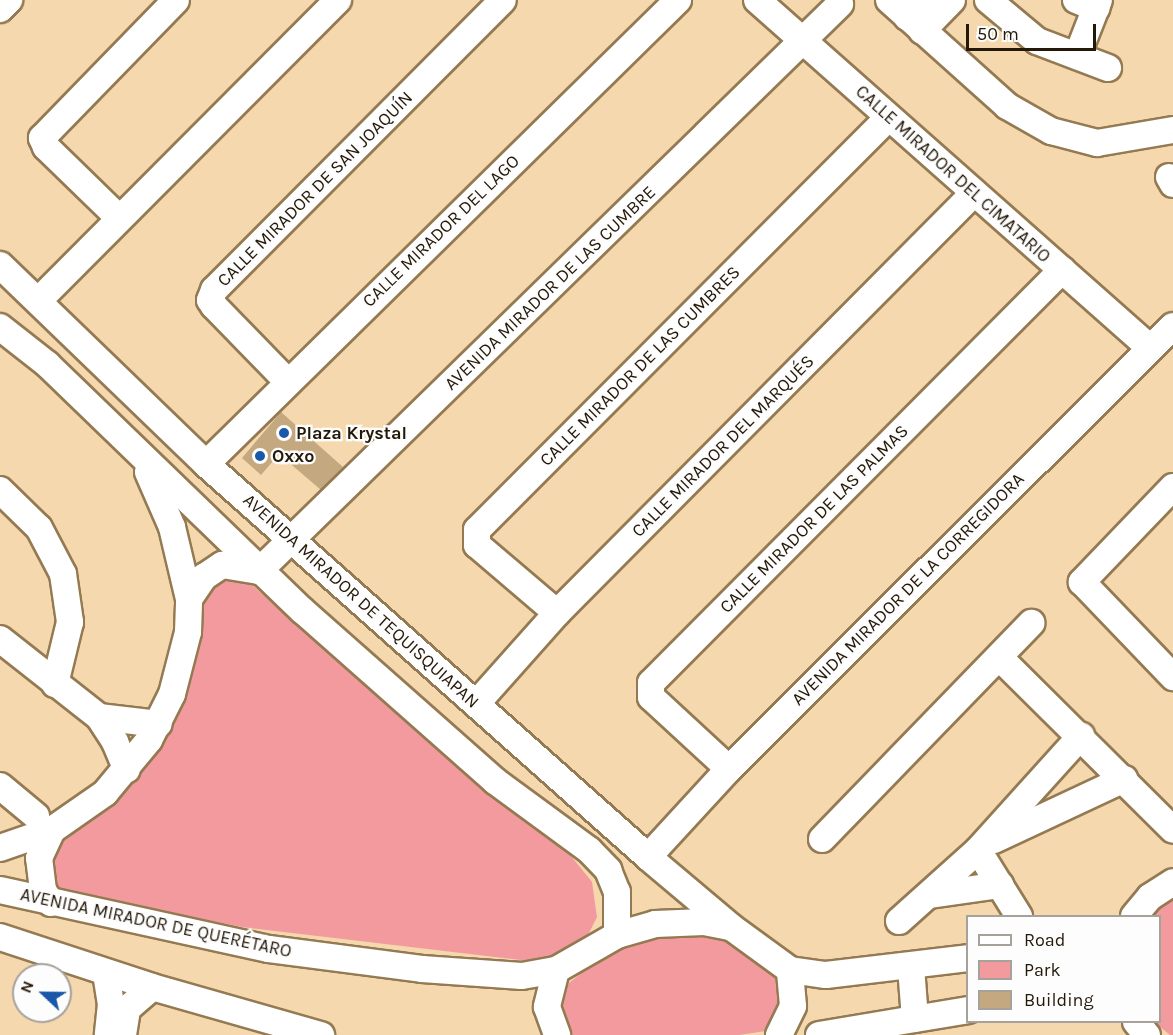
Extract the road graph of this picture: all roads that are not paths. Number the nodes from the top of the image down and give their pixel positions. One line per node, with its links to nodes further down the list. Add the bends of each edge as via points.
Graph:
1 (9, 0): 11 (street)
2 (176, 0): 19 (street, via 42,138 46,147)
3 (338, 0): 19 (street)
4 (502, 0): 26 (street, CALLE MIRADOR DE SAN JOAQUÍN, via 214,290 210,300 214,306)
5 (678, 0): 26 (street, CALLE MIRADOR DEL LAGO)
6 (757, 0): 13 (street, CALLE MIRADOR DEL CIMATARIO)
7 (952, 0): 12 (street)
8 (988, 0): 14 (street, via 1037,41)
9 (1090, 3): 14 (street)
10 (840, 4): 13 (street, AVENIDA MIRADOR DE LAS CUMBRE)
11 (0, 9)
12 (911, 12): 17 (street, via 1007,106 1051,131 1097,143)
13 (803, 41): 16 (street, CALLE MIRADOR DEL CIMATARIO); 31 (street, AVENIDA MIRADOR DE LAS CUMBRE)
14 (1077, 56): 15 (street)
15 (1108, 68)
16 (889, 117): 18 (street, CALLE MIRADOR DEL CIMATARIO); 34 (street, CALLE MIRADOR DE LAS CUMBRES, via 477,530 477,545)
17 (1173, 130)
18 (974, 193): 21 (street, CALLE MIRADOR DEL CIMATARIO); 34 (street, CALLE MIRADOR DEL MARQUÉS)
19 (119, 218): 22 (street)
20 (0, 265): 22 (street, AVENIDA MIRADOR DE TEQUISQUIAPAN)
21 (1062, 270): 25 (street, CALLE MIRADOR DEL CIMATARIO); 46 (street, CALLE MIRADOR DE LAS PALMAS, via 651,683 651,697)
22 (38, 301): 28 (street, AVENIDA MIRADOR DE TEQUISQUIAPAN)
23 (1173, 326): 25 (street, AVENIDA MIRADOR DE LA CORREGIDORA)
24 (0, 327): 27 (street, via 47,364)
25 (1150, 348): 46 (street, AVENIDA MIRADOR DE LA CORREGIDORA)
26 (287, 381): 28 (street, CALLE MIRADOR DEL LAGO)
27 (141, 459): 32 (street); 33 (street, via 172,526)
28 (206, 464): 31 (street, AVENIDA MIRADOR DE TEQUISQUIAPAN)
29 (1173, 487): 40 (street, via 1082,582)
30 (3, 499): 35 (street, via 39,528 55,553 63,574)
31 (293, 538): 32 (street, AVENIDA MIRADOR DE LAS CUMBRE); 42 (street, AVENIDA MIRADOR DE TEQUISQUIAPAN)
32 (259, 571): 33 (street, via 222,565 204,577); 65 (street, via 495,781 589,850 608,870 617,892)
33 (189, 599): 44 (street, via 182,663)
34 (557, 614): 42 (street, CALLE MIRADOR DEL MARQUÉS)
35 (70, 622): 39 (street); 41 (street)
36 (1031, 623): 38 (street)
37 (0, 639): 39 (street)
38 (999, 657): 45 (street); 52 (street)
39 (29, 663): 41 (street)
40 (1171, 672)
41 (55, 684): 43 (street)
42 (476, 704): 55 (street, AVENIDA MIRADOR DE TEQUISQUIAPAN)
43 (99, 717): 44 (street); 47 (street, via 116,742)
44 (159, 724): 47 (street)
45 (1082, 736): 48 (street); 53 (street)
46 (729, 769): 55 (street, AVENIDA MIRADOR DE LA CORREGIDORA)
47 (127, 770): 50 (street, via 80,814)
48 (1124, 779): 51 (street); 53 (street)
49 (0, 786): 50 (street)
50 (44, 823): 54 (street); 60 (street, via 39,866 43,890)
51 (1173, 830)
52 (822, 839)
53 (980, 847): 57 (street); 59 (street)
54 (0, 848)
55 (648, 857): 64 (street, AVENIDA MIRADOR DE TEQUISQUIAPAN)
56 (1173, 882): 62 (street, via 1150,897)
57 (1000, 885): 59 (street); 61 (street)
58 (0, 890): 60 (street, AVENIDA MIRADOR DE QUERÉTARO)
59 (930, 895): 63 (street)
60 (51, 903): 69 (street, AVENIDA MIRADOR DE QUERÉTARO, via 198,936 326,957 511,975)
61 (1018, 915)
62 (1135, 915)
63 (899, 921)
64 (731, 927): 65 (street, AVENIDA MIRADOR DE QUERÉTARO, via 704,922 655,924); 70 (street, AVENIDA MIRADOR DE QUERÉTARO)
65 (617, 935): 69 (street, AVENIDA MIRADOR DE QUERÉTARO)
66 (0, 937): 71 (street)
67 (966, 958): 68 (street, AVENIDA MIRADOR DE QUERÉTARO)
68 (911, 967): 70 (street, AVENIDA MIRADOR DE QUERÉTARO, via 826,975); 75 (street)
69 (555, 970): 81 (street, via 547,1007)
70 (790, 970): 82 (street, via 793,1006)
71 (106, 973): 72 (street); 73 (street)
72 (152, 987): 73 (street); 77 (street)
73 (119, 1006): 78 (street); 79 (street)
74 (966, 1010): 75 (street)
75 (915, 1019): 83 (street)
76 (1137, 1023): 84 (street)
77 (260, 1028): 80 (street)
78 (108, 1035)
79 (123, 1035)
80 (321, 1035)
81 (557, 1035)
82 (779, 1035)
83 (819, 1035)
84 (1148, 1035)

